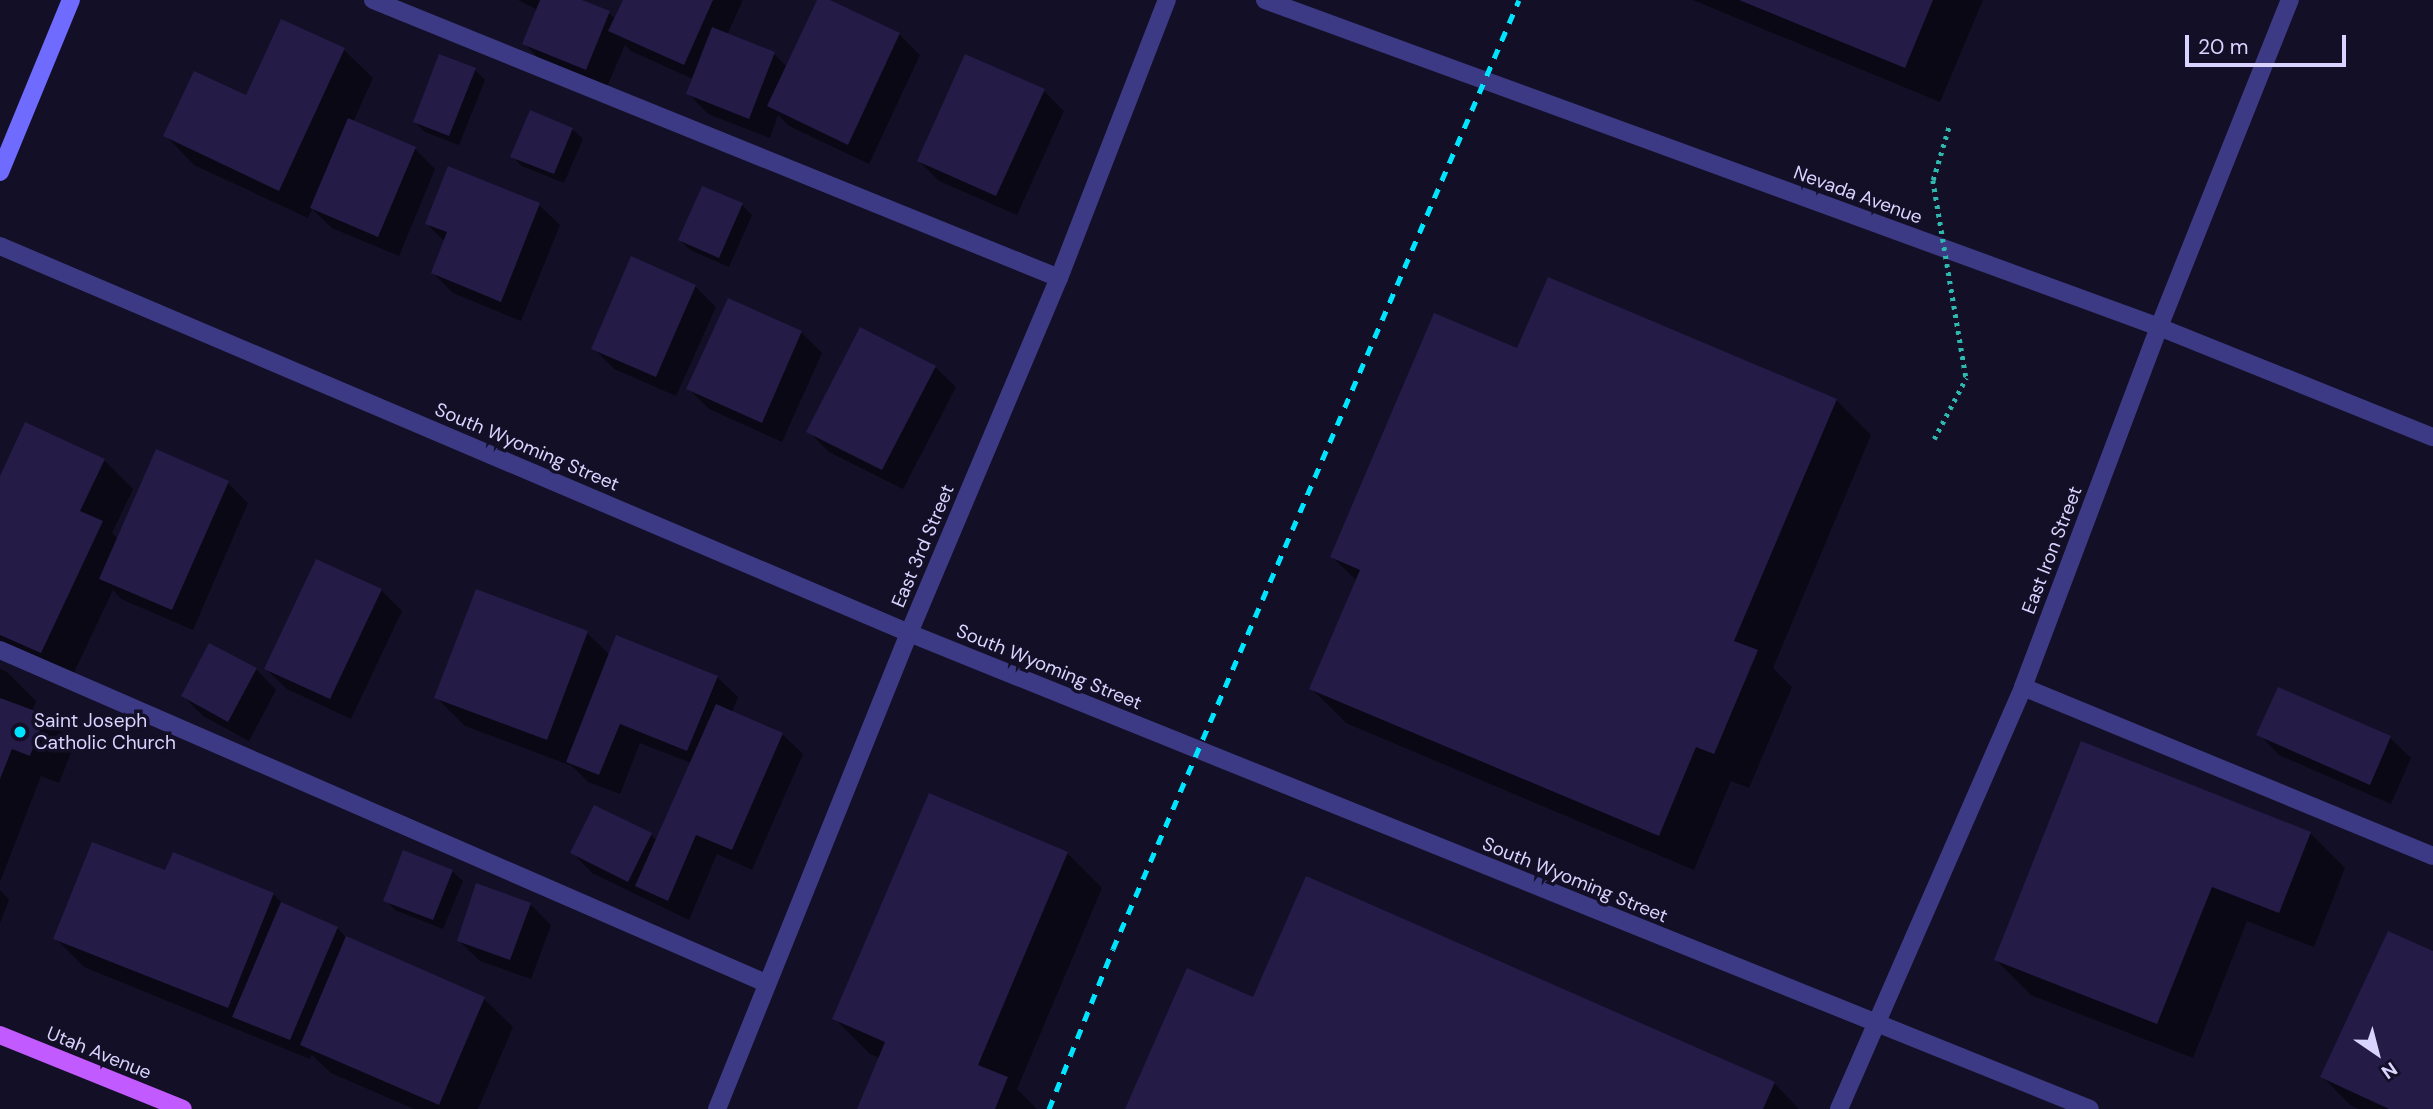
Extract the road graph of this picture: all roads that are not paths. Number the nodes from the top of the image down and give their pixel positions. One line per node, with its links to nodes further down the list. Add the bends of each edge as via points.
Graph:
1 (71, 0): 6 (street)
2 (373, 0): 8 (street)
3 (1167, 0): 8 (street, East 3rd Street)
4 (1265, 0): 9 (street, Nevada Avenue)
5 (2290, 0): 9 (street, East Iron Street)
6 (0, 172)
7 (0, 246): 11 (street, South Wyoming Street)
8 (1059, 278): 11 (street, East 3rd Street)
9 (2159, 327): 10 (street, Nevada Avenue); 13 (street, East Iron Street)
10 (2433, 437)
11 (909, 633): 15 (street, East 3rd Street); 16 (street, South Wyoming Street)
12 (0, 650): 15 (street)
13 (2023, 687): 14 (street); 16 (street, East Iron Street)
14 (2433, 856)
15 (766, 984): 19 (street, East 3rd Street)
16 (1876, 1023): 20 (street, East Iron Street); 21 (street, South Wyoming Street)
17 (0, 1035): 18 (main road, Utah Avenue)
18 (183, 1109)
19 (717, 1109)
20 (1839, 1109)
21 (2090, 1109)

